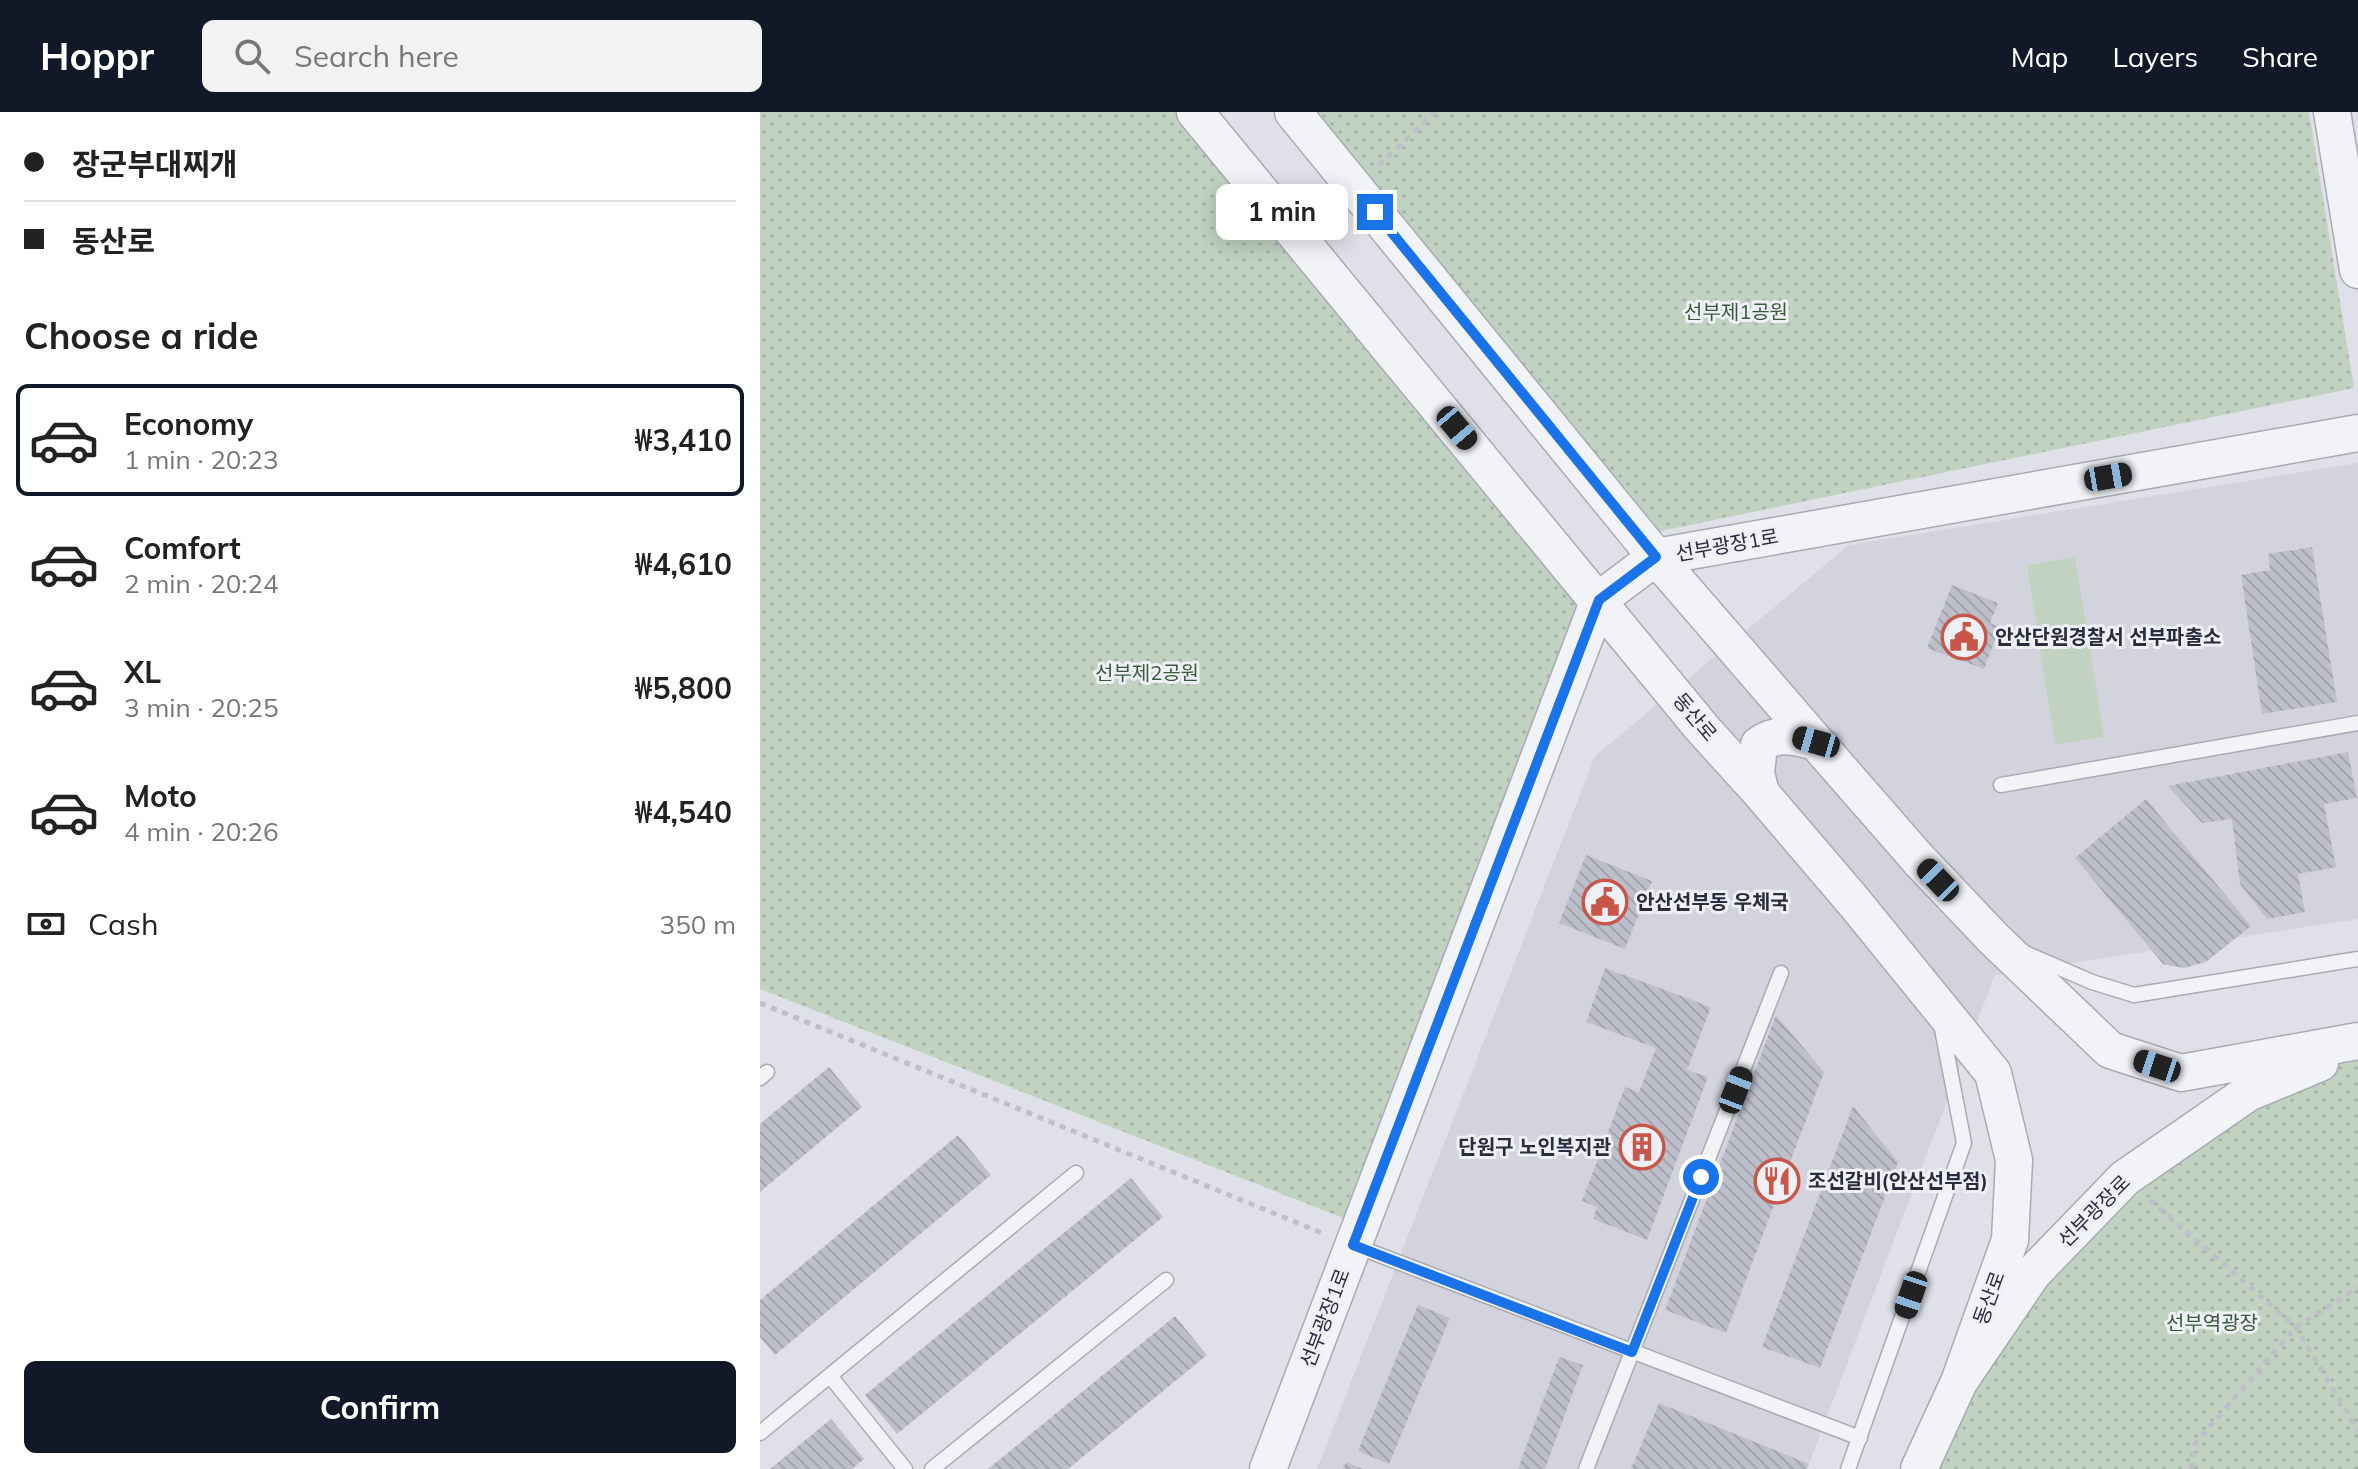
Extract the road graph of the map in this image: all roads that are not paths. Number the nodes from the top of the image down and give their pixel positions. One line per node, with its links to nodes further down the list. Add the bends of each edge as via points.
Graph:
1 (1195, 112): 7 (street, 동산로)
2 (1293, 112): 6 (street)
3 (2332, 112): 4 (street)
4 (2358, 270)
5 (2358, 433): 6 (street, 선부광장1로)
6 (1656, 557): 7 (street, 선부광장1로); 9 (street)
7 (1599, 600): 11 (street, 동산로); 19 (street, 선부광장1로)
8 (2358, 723): 10 (lane)
9 (1816, 742): 11 (street, via 1785,736 1759,745 1756,773); 12 (street)
10 (2001, 785)
11 (1761, 793): 15 (street, 동산로)
12 (1994, 939): 13 (lane, via 2134,995); 16 (street, via 2110,1050 2181,1073)
13 (2358, 959)
14 (1781, 973): 21 (lane)
15 (1937, 1003): 23 (street, 동산로, via 1993,1073 2014,1160 2010,1240); 25 (lane, via 1964,1143)
16 (2358, 1041)
17 (2358, 1047): 23 (street, 선부광장로, via 2248,1093 2125,1178 2033,1273)
18 (1076, 1173): 22 (lane)
19 (1353, 1245): 21 (lane); 28 (street, 선부광장1로)
20 (1166, 1280): 27 (lane)
21 (1632, 1352): 25 (lane); 29 (lane)
22 (830, 1376): 24 (lane); 26 (lane)
23 (1959, 1382): 31 (street, 선부광장로)
24 (760, 1433)
25 (1860, 1438): 30 (lane)
26 (905, 1469)
27 (932, 1469)
28 (1268, 1469)
29 (1586, 1469)
30 (1848, 1469)
31 (1919, 1469)

